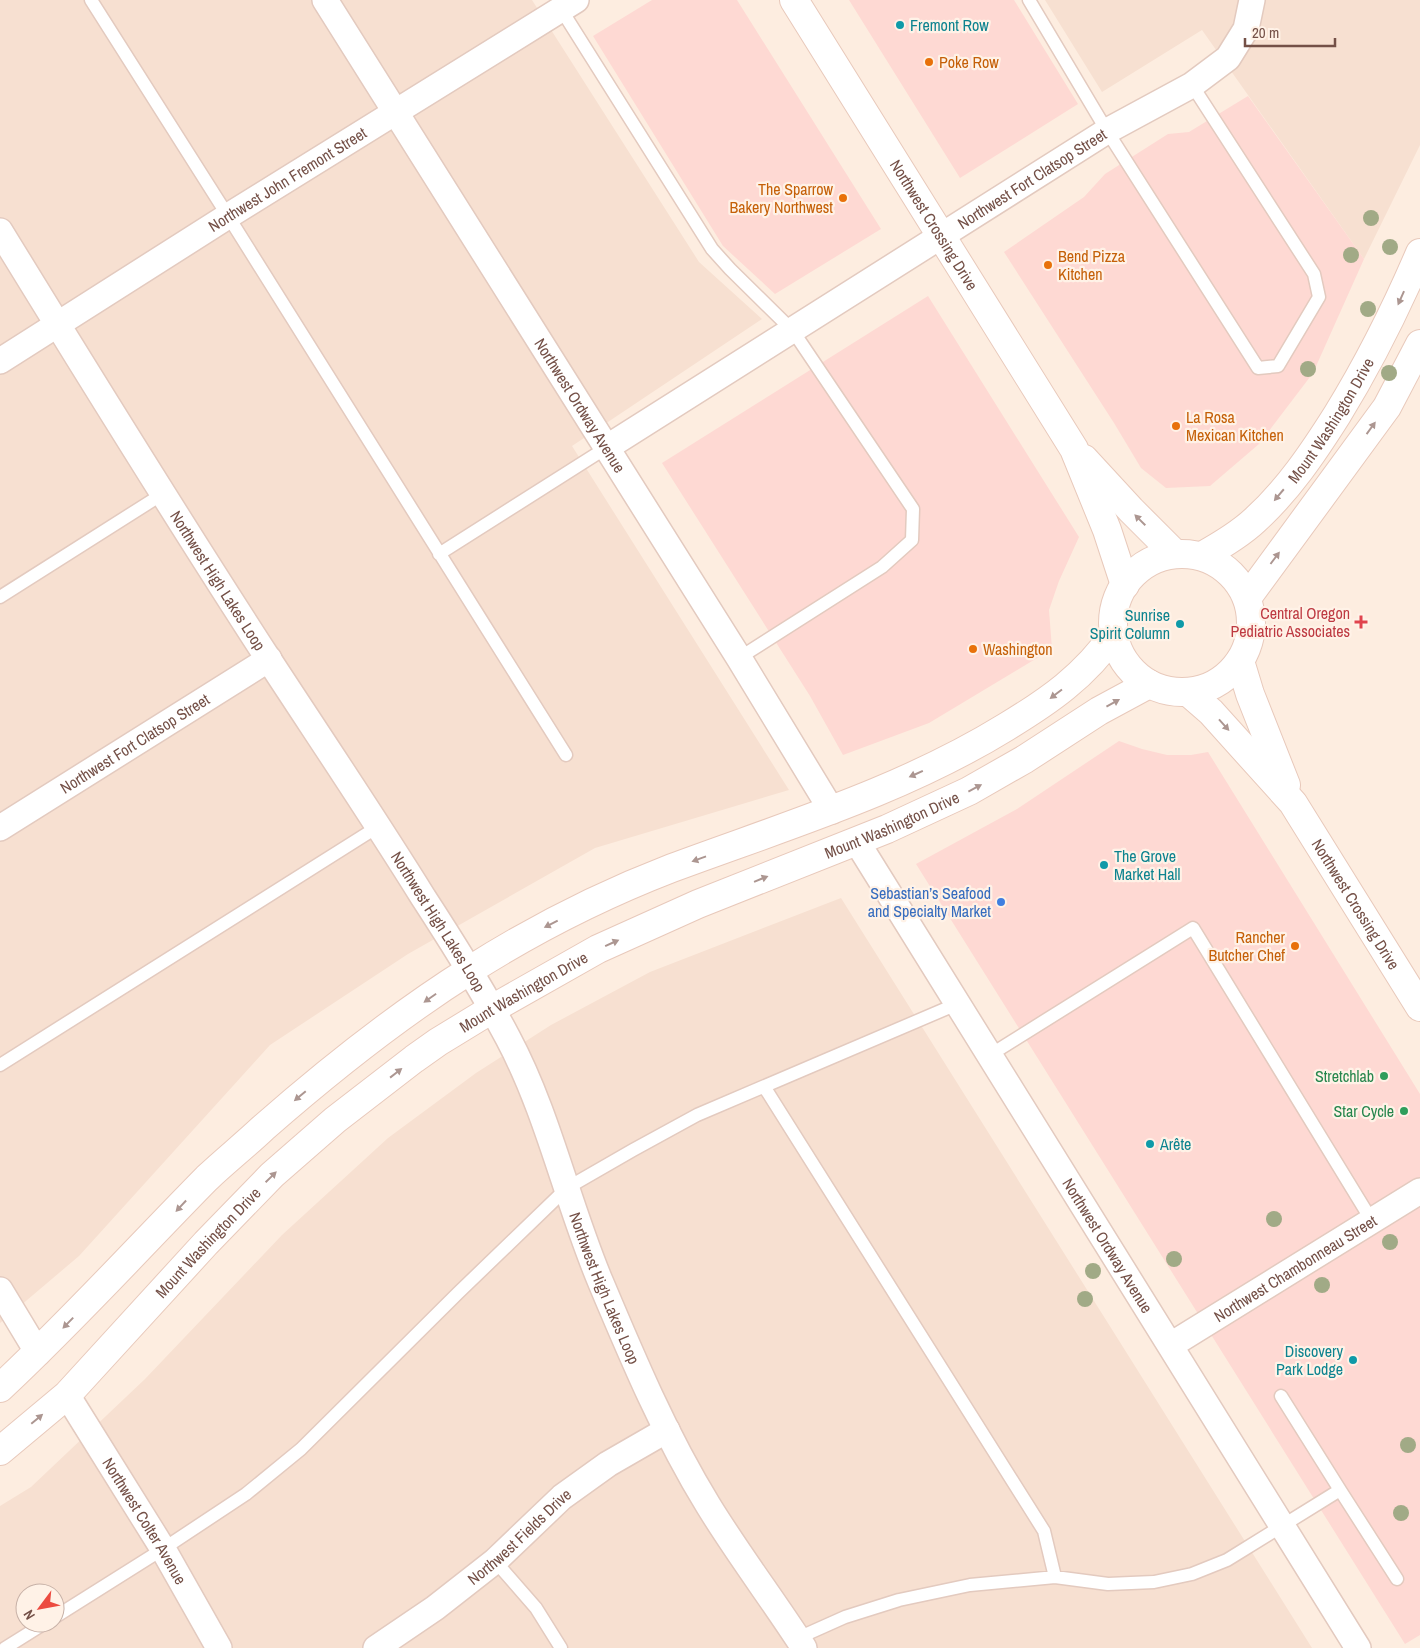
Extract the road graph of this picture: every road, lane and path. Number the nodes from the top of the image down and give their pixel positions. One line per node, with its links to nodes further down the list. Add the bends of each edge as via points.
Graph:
1 (91, 0): 10 (lane)
2 (325, 0): 8 (street, Northwest Ordway Avenue)
3 (794, 0): 12 (main road, Northwest Crossing Drive)
4 (1029, 0): 9 (lane)
5 (1252, 0): 7 (street, Northwest Fort Clatsop Street, via 1246,29 1228,58)
6 (564, 3): 8 (street, Northwest John Fremont Street); 15 (lane, via 712,249)
7 (1192, 85): 9 (street, Northwest Fort Clatsop Street); 9 (lane, via 1314,274 1319,297 1278,366 1258,368)
8 (395, 112): 10 (street, Northwest John Fremont Street); 18 (street, Northwest Ordway Avenue)
9 (1107, 131): 12 (street, Northwest Fort Clatsop Street)
10 (228, 216): 14 (street, Northwest John Fremont Street); 21 (lane)
11 (0, 231): 14 (street, Northwest High Lakes Loop)
12 (943, 236): 15 (street, Northwest Fort Clatsop Street); 19 (main road, Northwest Crossing Drive)
13 (1420, 253): 23 (main road, Mount Washington Drive, one-way to 23, via 1366,366 1324,437 1274,502 1254,521)
14 (58, 325): 17 (street, Northwest John Fremont Street); 20 (street, Northwest High Lakes Loop)
15 (793, 331): 18 (street, Northwest Fort Clatsop Street); 28 (lane, via 913,509 912,540 882,566)
16 (1420, 344): 26 (main road, one-way to 16, via 1386,407)
17 (0, 361)
18 (606, 448): 21 (lane); 28 (street, Northwest Ordway Avenue)
19 (1074, 449): 22 (main road, Northwest Crossing Drive, one-way to 19); 24 (main road, Northwest Crossing Drive)
20 (164, 494): 25 (lane); 29 (street, Northwest High Lakes Loop)
21 (439, 554): 33 (lane)
22 (1175, 554): 23 (main road); 24 (main road, via 1146,564)
23 (1202, 556): 26 (main road, via 1229,572 1240,584)
24 (1125, 585): 27 (main road, via 1114,610)
25 (0, 597)
26 (1246, 598): 30 (main road, via 1251,632)
27 (1114, 634): 31 (main road, via 1127,664); 35 (main road, one-way to 35, via 1078,678 1037,708 934,766)
28 (739, 658): 35 (street, Northwest Ordway Avenue)
29 (269, 659): 36 (street, Northwest High Lakes Loop); 37 (street, Northwest Fort Clatsop Street)
30 (1240, 661): 32 (main road, via 1217,683); 34 (main road, Northwest Crossing Drive)
31 (1149, 684): 32 (main road, via 1164,690); 38 (main road, Mount Washington Drive, one-way to 31, via 999,775 1099,711)
32 (1188, 692): 34 (main road, Northwest Crossing Drive, one-way to 34, via 1211,712)
33 (566, 755)
34 (1293, 803): 41 (main road, Northwest Crossing Drive)
35 (832, 811): 39 (main road, one-way to 39, via 670,869 604,897)
36 (378, 826): 39 (street, Northwest High Lakes Loop); 44 (lane)
37 (0, 828)
38 (857, 842): 40 (street, Northwest Ordway Avenue); 42 (main road, Mount Washington Drive, one-way to 38, via 598,949 698,904)
39 (470, 970): 42 (street, Northwest High Lakes Loop); 51 (main road, one-way to 51, via 372,1038 298,1097 209,1176)
40 (957, 1004): 43 (street, Northwest Ordway Avenue); 45 (lane)
41 (1420, 1007)
42 (492, 1009): 46 (street, Northwest High Lakes Loop, via 533,1093); 53 (main road, Mount Washington Drive, one-way to 42, via 120,1334 272,1176 335,1120 414,1059)
43 (990, 1055): 48 (lane, via 1194,928); 50 (street, Northwest Ordway Avenue)
44 (0, 1065)
45 (765, 1088): 46 (lane, via 697,1115); 61 (lane, via 1044,1531)
46 (567, 1188): 55 (street, Northwest High Lakes Loop, via 598,1276); 59 (lane, via 301,1449 246,1494)
47 (1420, 1191): 48 (street, Northwest Chambonneau Street)
48 (1372, 1221): 50 (street, Northwest Chambonneau Street)
49 (0, 1290): 51 (street)
50 (1172, 1345): 58 (street, Northwest Ordway Avenue)
51 (38, 1353): 52 (main road)
52 (0, 1388)
53 (67, 1395): 56 (main road, Mount Washington Drive, one-way to 53); 59 (street, Northwest Colter Avenue)
54 (1281, 1396): 57 (lane)
55 (667, 1430): 60 (street, Northwest Fields Drive, via 608,1464 562,1497); 65 (street, Northwest High Lakes Loop, via 706,1503)
56 (0, 1451)
57 (1340, 1490): 58 (lane); 62 (lane)
58 (1283, 1526): 61 (lane, via 1227,1560 1192,1574 1154,1582 1108,1584); 70 (street, Northwest Ordway Avenue)
59 (163, 1549): 63 (lane); 67 (street, Northwest Colter Avenue)
60 (494, 1561): 68 (street, Northwest Fields Drive, via 435,1608); 69 (lane, via 536,1608)
61 (1055, 1577): 65 (lane, via 970,1586 899,1600 845,1617)
62 (1397, 1579)
63 (65, 1611)
64 (29, 1633): 66 (lane)
65 (801, 1643)
66 (5, 1648)
67 (219, 1648)
68 (376, 1648)
69 (561, 1648)
70 (1358, 1648)

